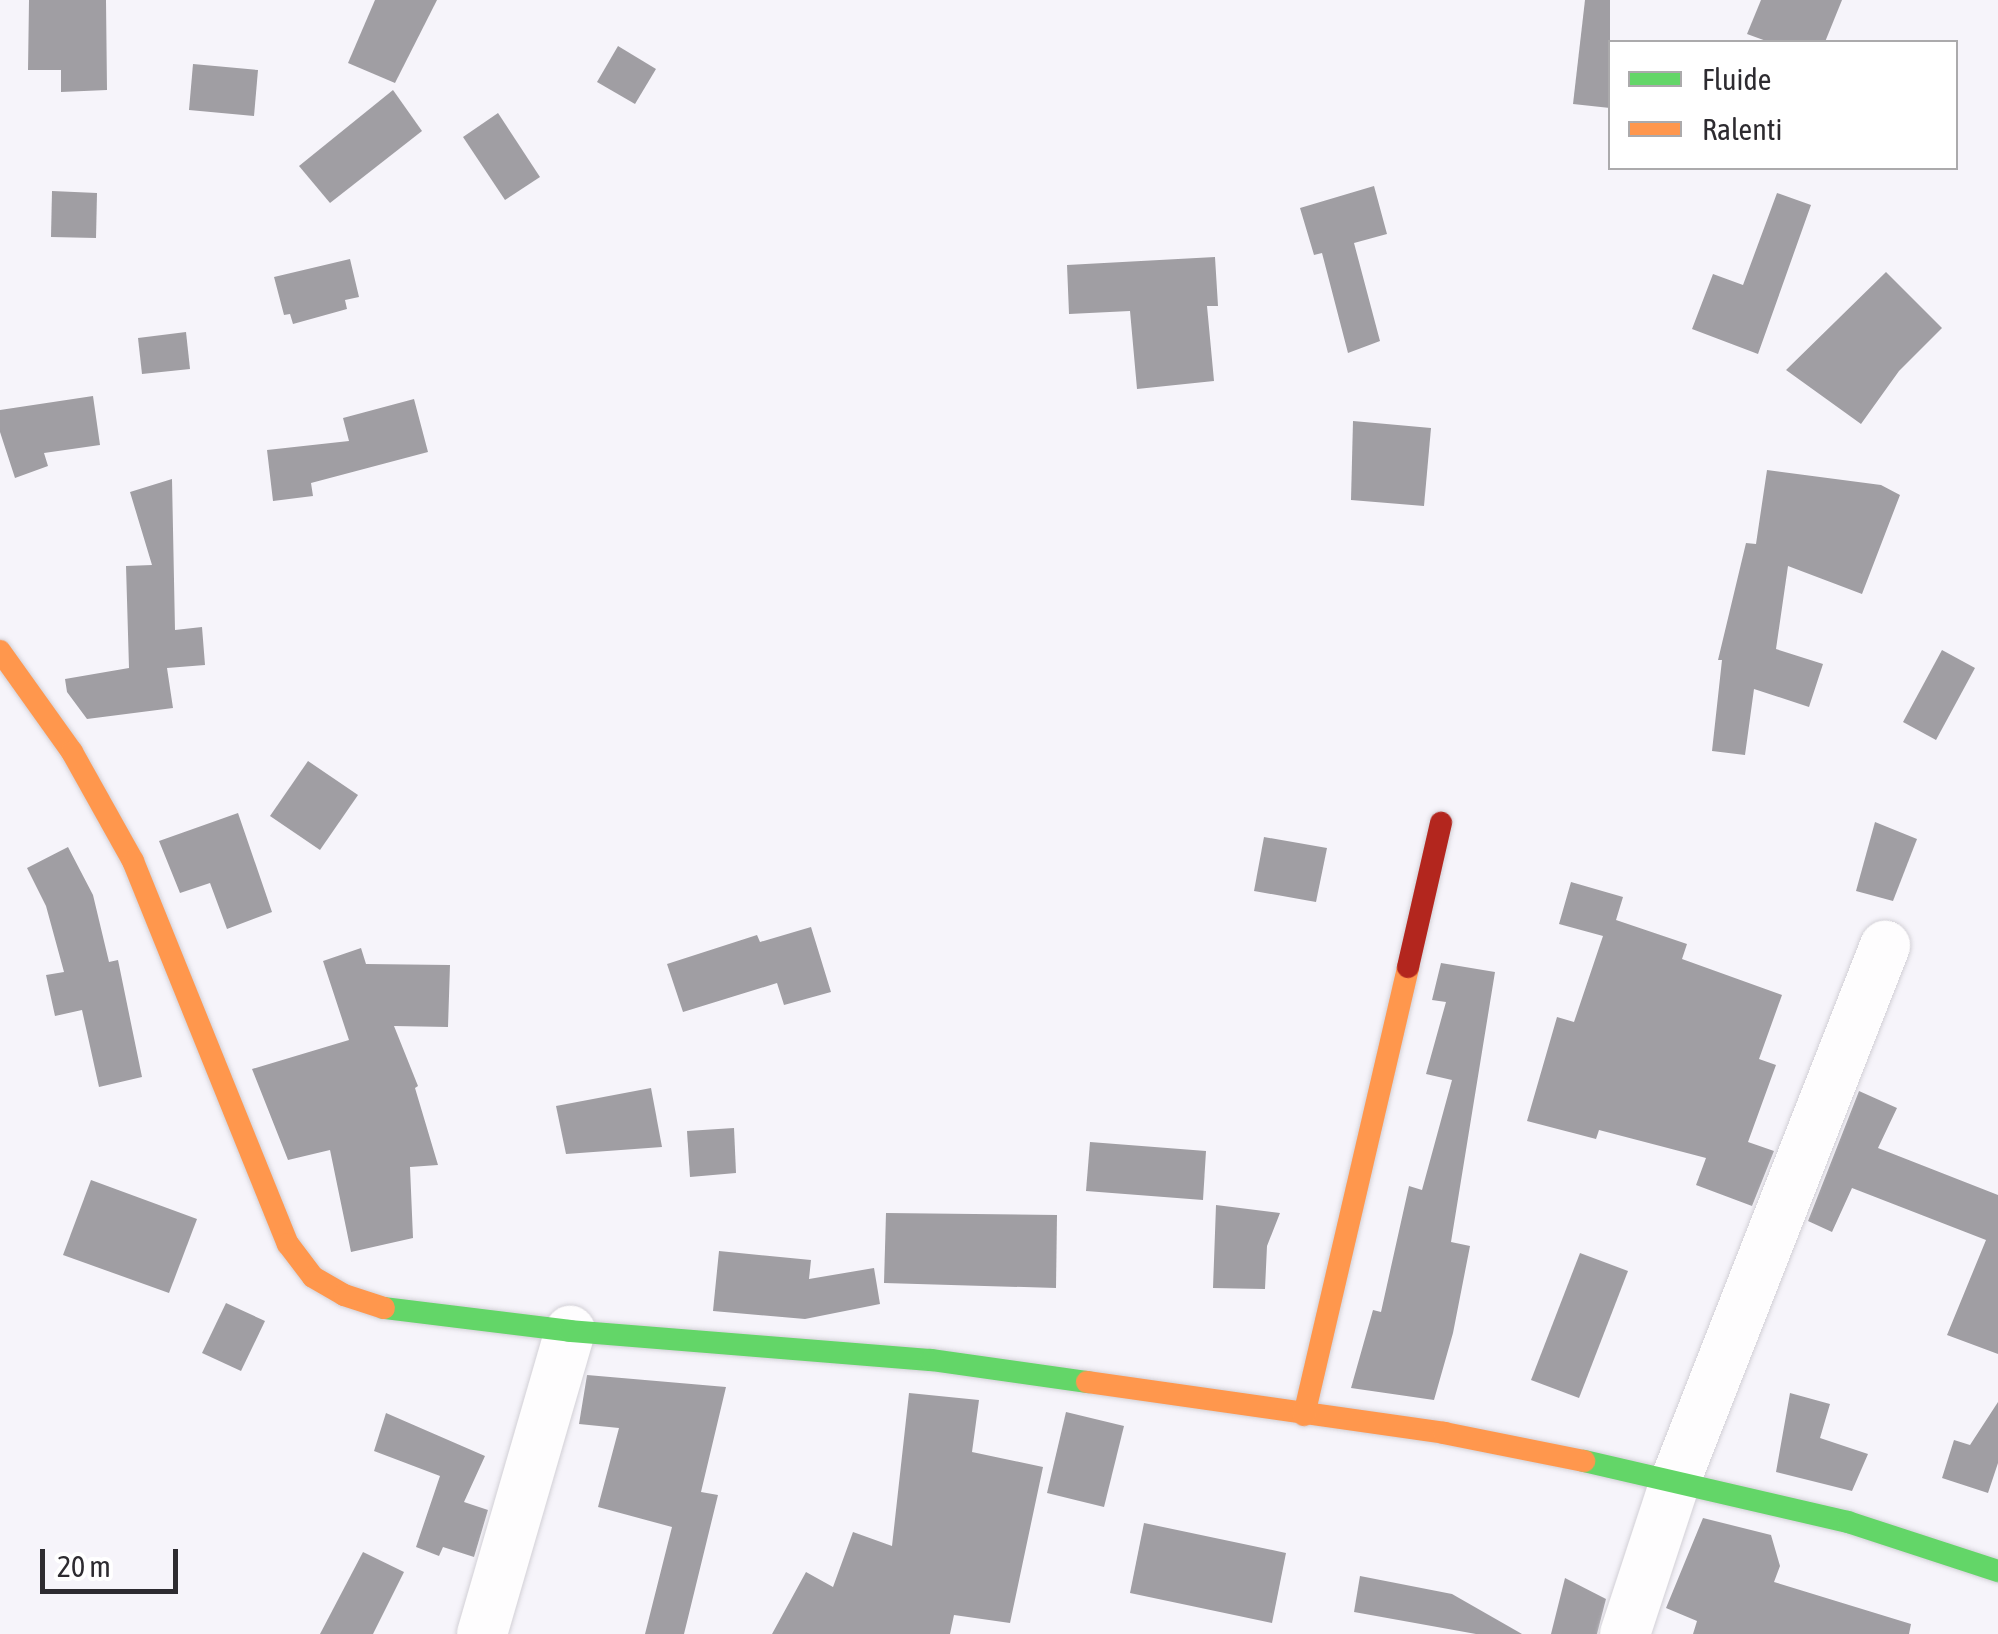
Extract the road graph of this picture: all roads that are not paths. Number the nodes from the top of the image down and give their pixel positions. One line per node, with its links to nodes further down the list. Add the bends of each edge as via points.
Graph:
1 (0, 650): 4 (street, via 72,752 133,861 288,1244 313,1277 377,1307)
2 (1441, 822): 5 (street)
3 (1885, 946): 6 (street)
4 (570, 1330): 5 (street, via 931,1360); 8 (street)
5 (1304, 1415): 6 (street, via 1444,1433)
6 (1676, 1479): 7 (street, via 1848,1522); 9 (street)
7 (1998, 1571)
8 (482, 1634)
9 (1625, 1634)

